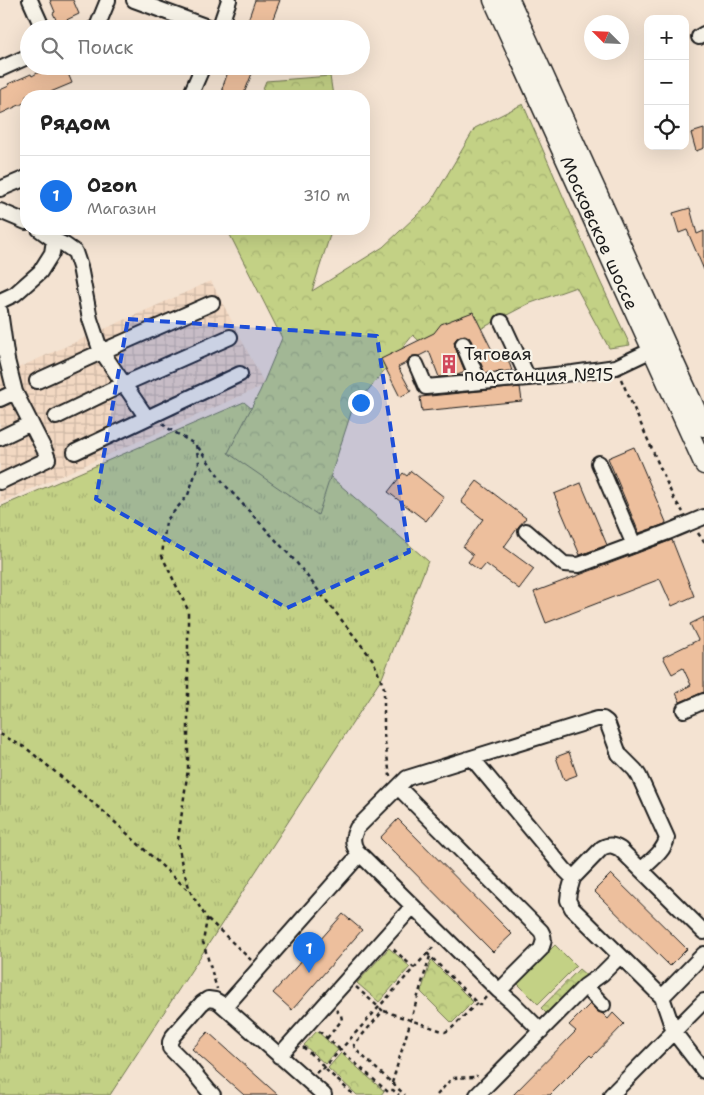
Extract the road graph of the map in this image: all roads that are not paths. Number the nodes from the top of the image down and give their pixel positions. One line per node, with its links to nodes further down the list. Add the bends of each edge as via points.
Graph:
1 (30, 0): 7 (lane)
2 (108, 0): 8 (lane)
3 (134, 0): 9 (lane)
4 (229, 0): 10 (lane)
5 (493, 0): 27 (main road, Московское шоссе)
6 (510, 0): 40 (main road, Московское шоссе)
7 (39, 20)
8 (100, 20)
9 (188, 20)
10 (222, 20)
11 (20, 60): 12 (lane)
12 (0, 69)
13 (199, 75): 14 (lane)
14 (193, 90)
15 (20, 181): 16 (lane)
16 (0, 189)
17 (0, 211): 18 (lane)
18 (20, 219)
19 (47, 235): 20 (lane)
20 (54, 240): 21 (lane, via 52,253 40,272 15,294); 28 (lane, via 75,252)
21 (0, 301)
22 (212, 303): 28 (lane)
23 (0, 311): 35 (lane)
24 (502, 322): 31 (lane)
25 (230, 336): 34 (lane)
26 (463, 344): 33 (lane)
27 (652, 350): 31 (lane, via 616,366); 44 (main road, Московское шоссе)
28 (101, 352): 32 (lane); 34 (lane)
29 (416, 364): 33 (lane, via 426,387)
30 (240, 374): 37 (lane)
31 (528, 378): 33 (lane)
32 (37, 381)
33 (479, 382)
34 (124, 384): 37 (lane); 38 (lane)
35 (15, 392): 36 (lane); 39 (lane)
36 (0, 399)
37 (152, 416): 42 (lane)
38 (56, 417)
39 (31, 424): 41 (lane); 45 (lane, via 48,459)
40 (704, 427)
41 (0, 438)
42 (75, 452)
43 (598, 463): 48 (lane)
44 (704, 465)
45 (0, 482)
46 (698, 520): 48 (lane)
47 (526, 531): 48 (lane, via 564,564 579,565)
48 (634, 544)
49 (704, 701): 50 (lane)
50 (684, 710)
51 (472, 758): 52 (lane); 54 (lane, via 603,719 610,727 619,754 639,776 667,838 663,849); 55 (lane)
52 (394, 784): 53 (lane, via 357,828 353,841); 61 (lane, via 544,937 541,949)
53 (360, 854): 56 (lane); 64 (lane, via 260,968)
54 (641, 870): 55 (lane, via 620,849 608,845); 57 (lane)
55 (573, 878): 59 (lane, via 568,900 572,908)
56 (412, 906): 61 (lane); 68 (lane)
57 (704, 932)
58 (704, 954): 62 (lane)
59 (620, 956): 60 (lane); 62 (lane)
60 (584, 986): 65 (lane); 66 (lane)
61 (497, 990): 66 (lane)
62 (662, 997): 67 (lane)
63 (704, 1001): 67 (lane)
64 (220, 1004): 68 (lane); 70 (lane, via 208,999 202,1003 170,1042 173,1053)
65 (604, 1005)
66 (541, 1031): 72 (lane)
67 (674, 1032): 69 (lane); 73 (lane)
68 (279, 1056): 71 (lane)
69 (704, 1072)
70 (213, 1095)
71 (324, 1095)
72 (477, 1095)
73 (611, 1095)

